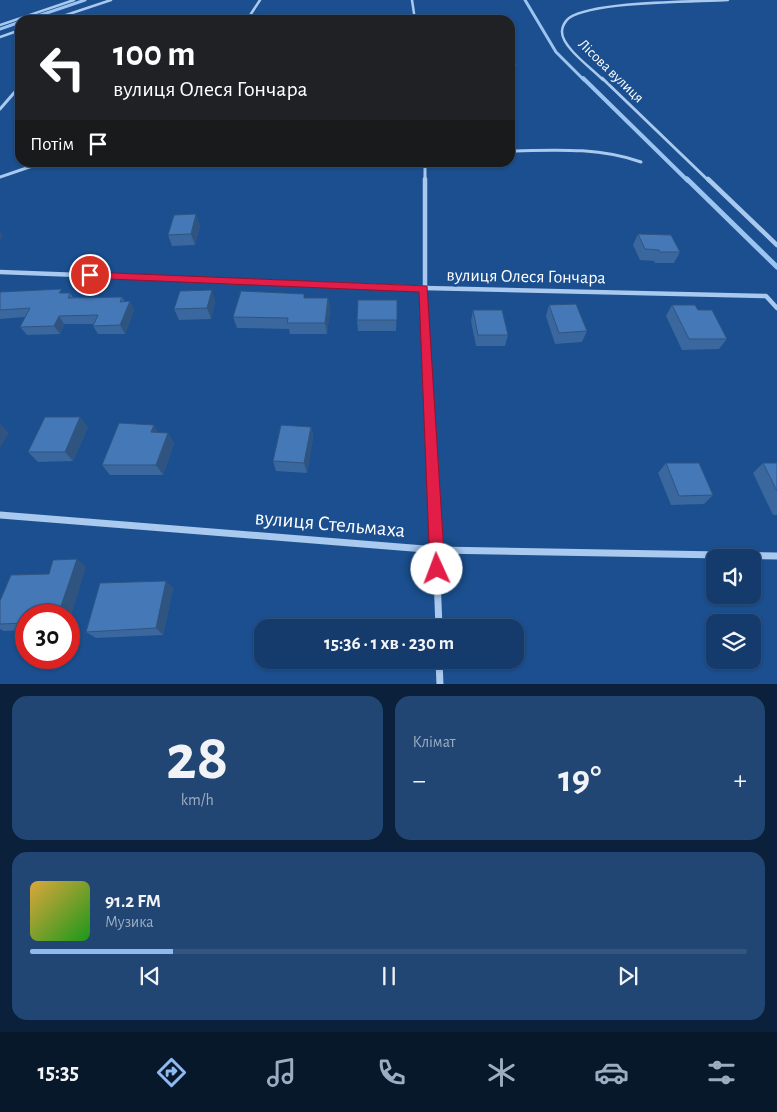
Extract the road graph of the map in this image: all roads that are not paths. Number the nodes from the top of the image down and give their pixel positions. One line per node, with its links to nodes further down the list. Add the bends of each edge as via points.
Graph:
1 (74, 0): 6 (street)
2 (111, 0): 7 (street)
3 (260, 0): 8 (street)
4 (412, 0): 9 (street)
5 (728, 0): 21 (street, Лісова вулиця, via 592,10 569,17 562,32 565,40 587,64)
6 (31, 15)
7 (66, 15)
8 (250, 15)
9 (415, 15)
10 (15, 20): 11 (street)
11 (0, 25)
12 (15, 32): 13 (street)
13 (0, 37)
14 (15, 92): 15 (street)
15 (0, 109)
16 (515, 151): 17 (street, via 612,154)
17 (641, 162)
18 (29, 167): 20 (street)
19 (425, 167): 23 (street)
20 (0, 177)
21 (777, 245)
22 (0, 272): 23 (street, вулиця Олеся Гончара)
23 (424, 288): 24 (street, вулиця Олеся Гончара, via 766,296); 26 (street)
24 (777, 308)
25 (0, 515): 26 (street, вулиця Стельмаха)
26 (437, 550): 27 (street, вулиця Стельмаха); 28 (street)
27 (777, 556)
28 (438, 619)
29 (439, 669): 30 (street)
30 (440, 684)

